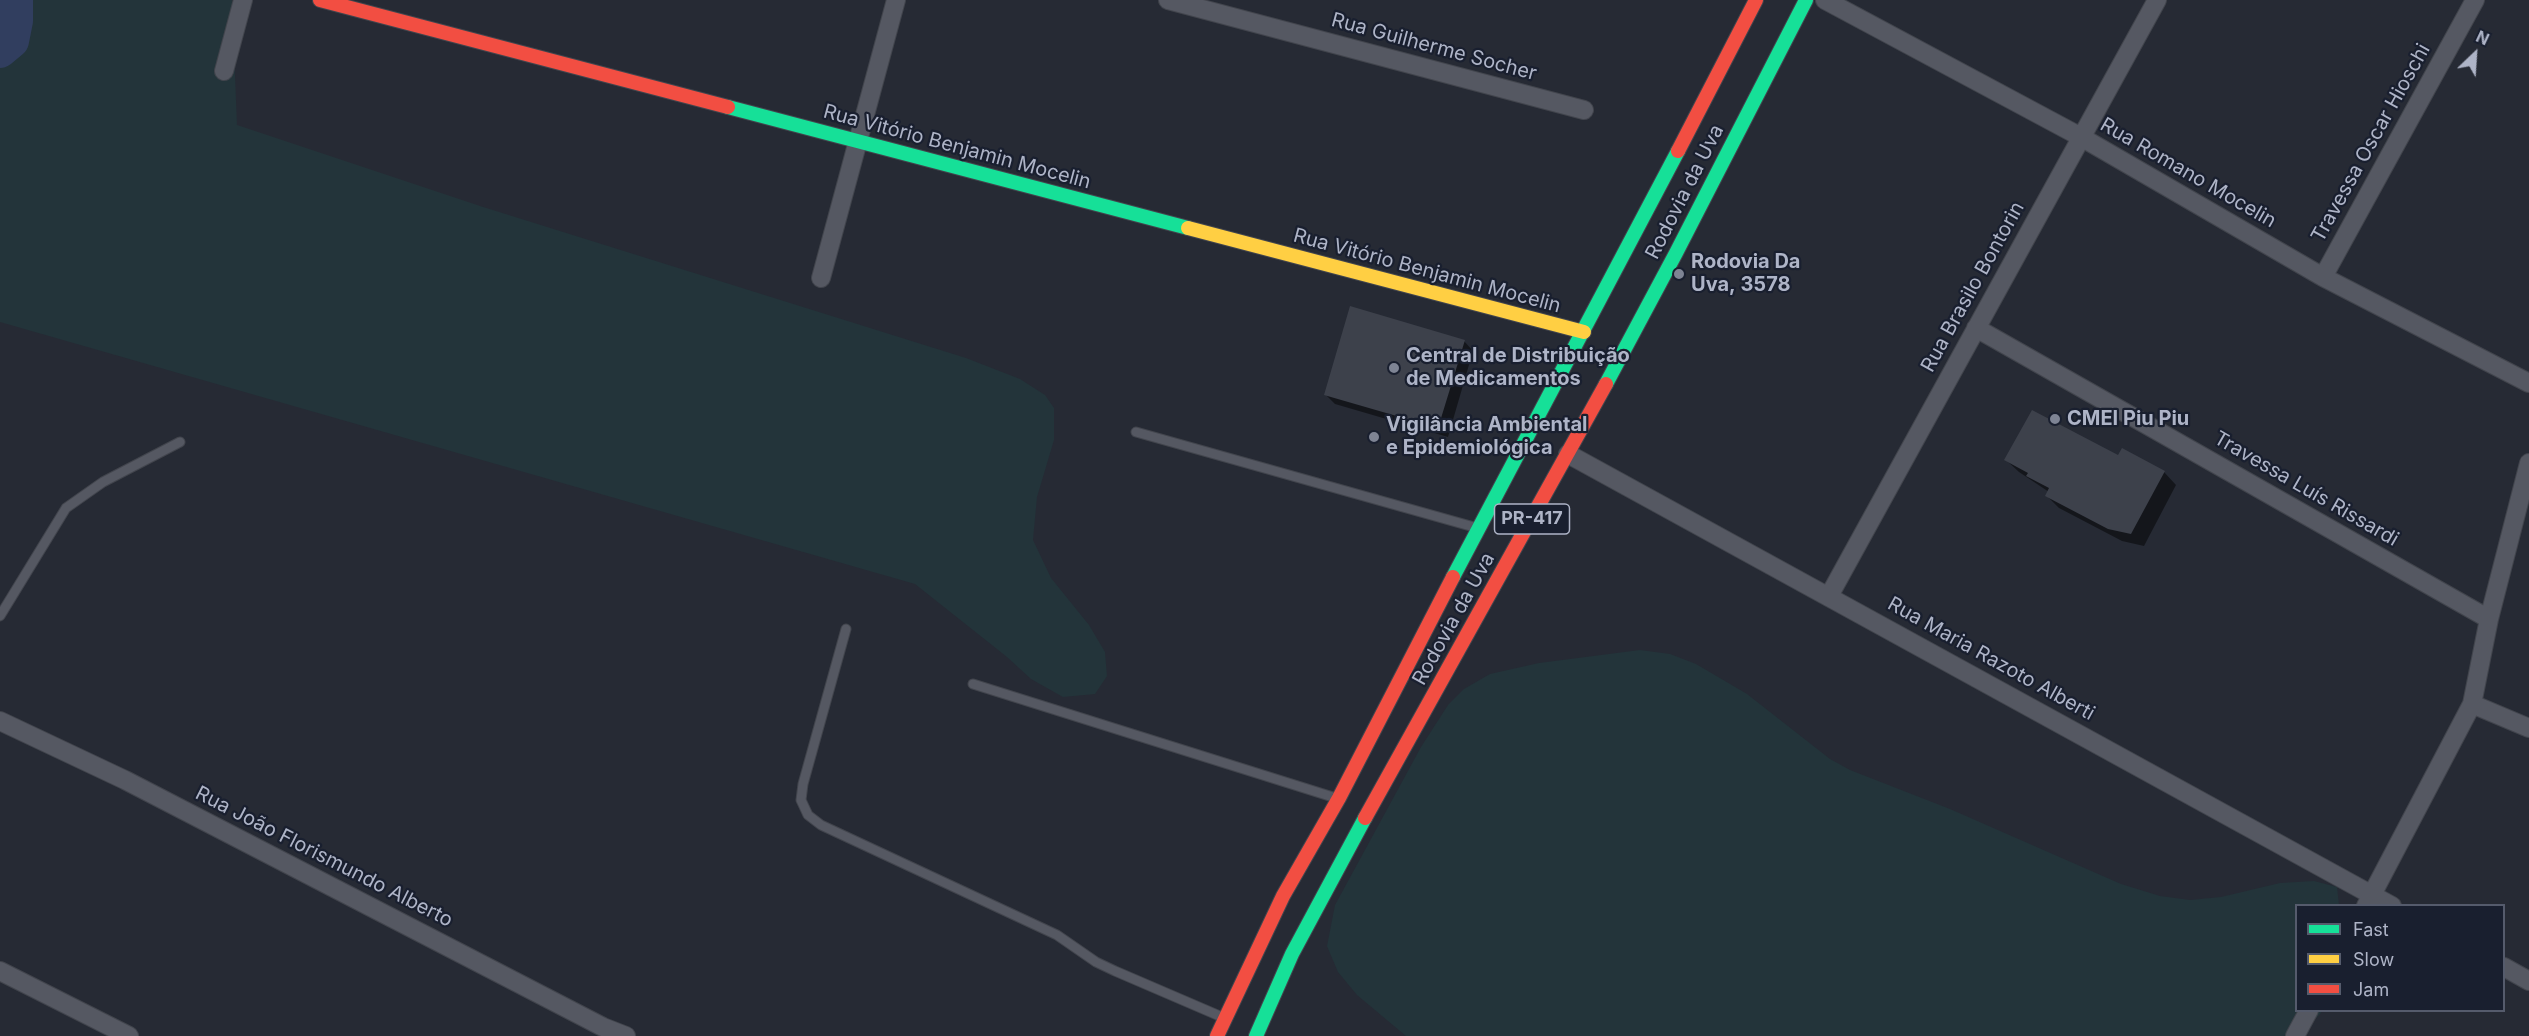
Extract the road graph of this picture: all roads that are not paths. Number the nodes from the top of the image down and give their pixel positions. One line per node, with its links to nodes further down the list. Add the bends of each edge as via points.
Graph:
1 (243, 0): 10 (street)
2 (321, 0): 13 (main road, Rua Vitório Benjamin Mocelin)
3 (896, 0): 13 (street)
4 (1168, 0): 11 (street, Rua Guilherme Socher)
5 (1756, 0): 17 (main road, Rodovia da Uva / PR-417)
6 (1806, 0): 21 (main road, Rodovia da Uva / PR-417)
7 (1825, 0): 12 (street, Rua Romano Mocelin)
8 (2157, 0): 12 (street, Rua Brasilo Bontorin)
9 (2475, 0): 14 (street, Travessa Oscar Hioschi)
10 (224, 71)
11 (1584, 110)
12 (2081, 137): 14 (street, Rua Romano Mocelin); 16 (street, Rua Brasilo Bontorin)
13 (858, 141): 15 (street); 17 (main road, Rua Vitório Benjamin Mocelin)
14 (2323, 277): 18 (street, Rua Romano Mocelin)
15 (821, 278)
16 (1976, 328): 24 (street, Rua Brasilo Bontorin); 26 (street, Travessa Luís Rissardi)
17 (1584, 333): 23 (main road, Rodovia da Uva / PR-417)
18 (2529, 383)
19 (1136, 432): 23 (lane)
20 (180, 442): 25 (lane, via 103,482 66,508)
21 (1568, 454): 24 (street, Rua Maria Razoto Alberti); 44 (main road, Rodovia da Uva / PR-417, via 1333,876)
22 (2529, 463): 26 (street)
23 (1478, 528): 32 (main road, Rodovia da Uva / PR-417)
24 (1829, 596): 33 (street, Rua Maria Razoto Alberti)
25 (0, 616)
26 (2489, 619): 29 (street)
27 (846, 629): 39 (lane, via 803,784 801,800 808,815 821,825 1057,935 1096,962)
28 (973, 684): 32 (lane)
29 (2472, 704): 31 (street); 33 (street)
30 (0, 721): 40 (street, Rua João Florismundo Alberto, via 125,780)
31 (2529, 728)
32 (1339, 798): 39 (main road, Rodovia da Uva / PR-417, via 1283,896)
33 (2369, 900): 34 (street, Rua Maria Razoto Alberti)
34 (2384, 904)
35 (2505, 968): 37 (street)
36 (0, 970): 41 (street)
37 (2529, 981)
38 (2308, 1012): 45 (street)
39 (1225, 1017): 43 (main road, Rodovia da Uva / PR-417)
40 (603, 1031): 42 (street, Rua João Florismundo Alberto)
41 (129, 1036)
42 (626, 1036)
43 (1216, 1036)
44 (1256, 1036)
45 (2295, 1036)

